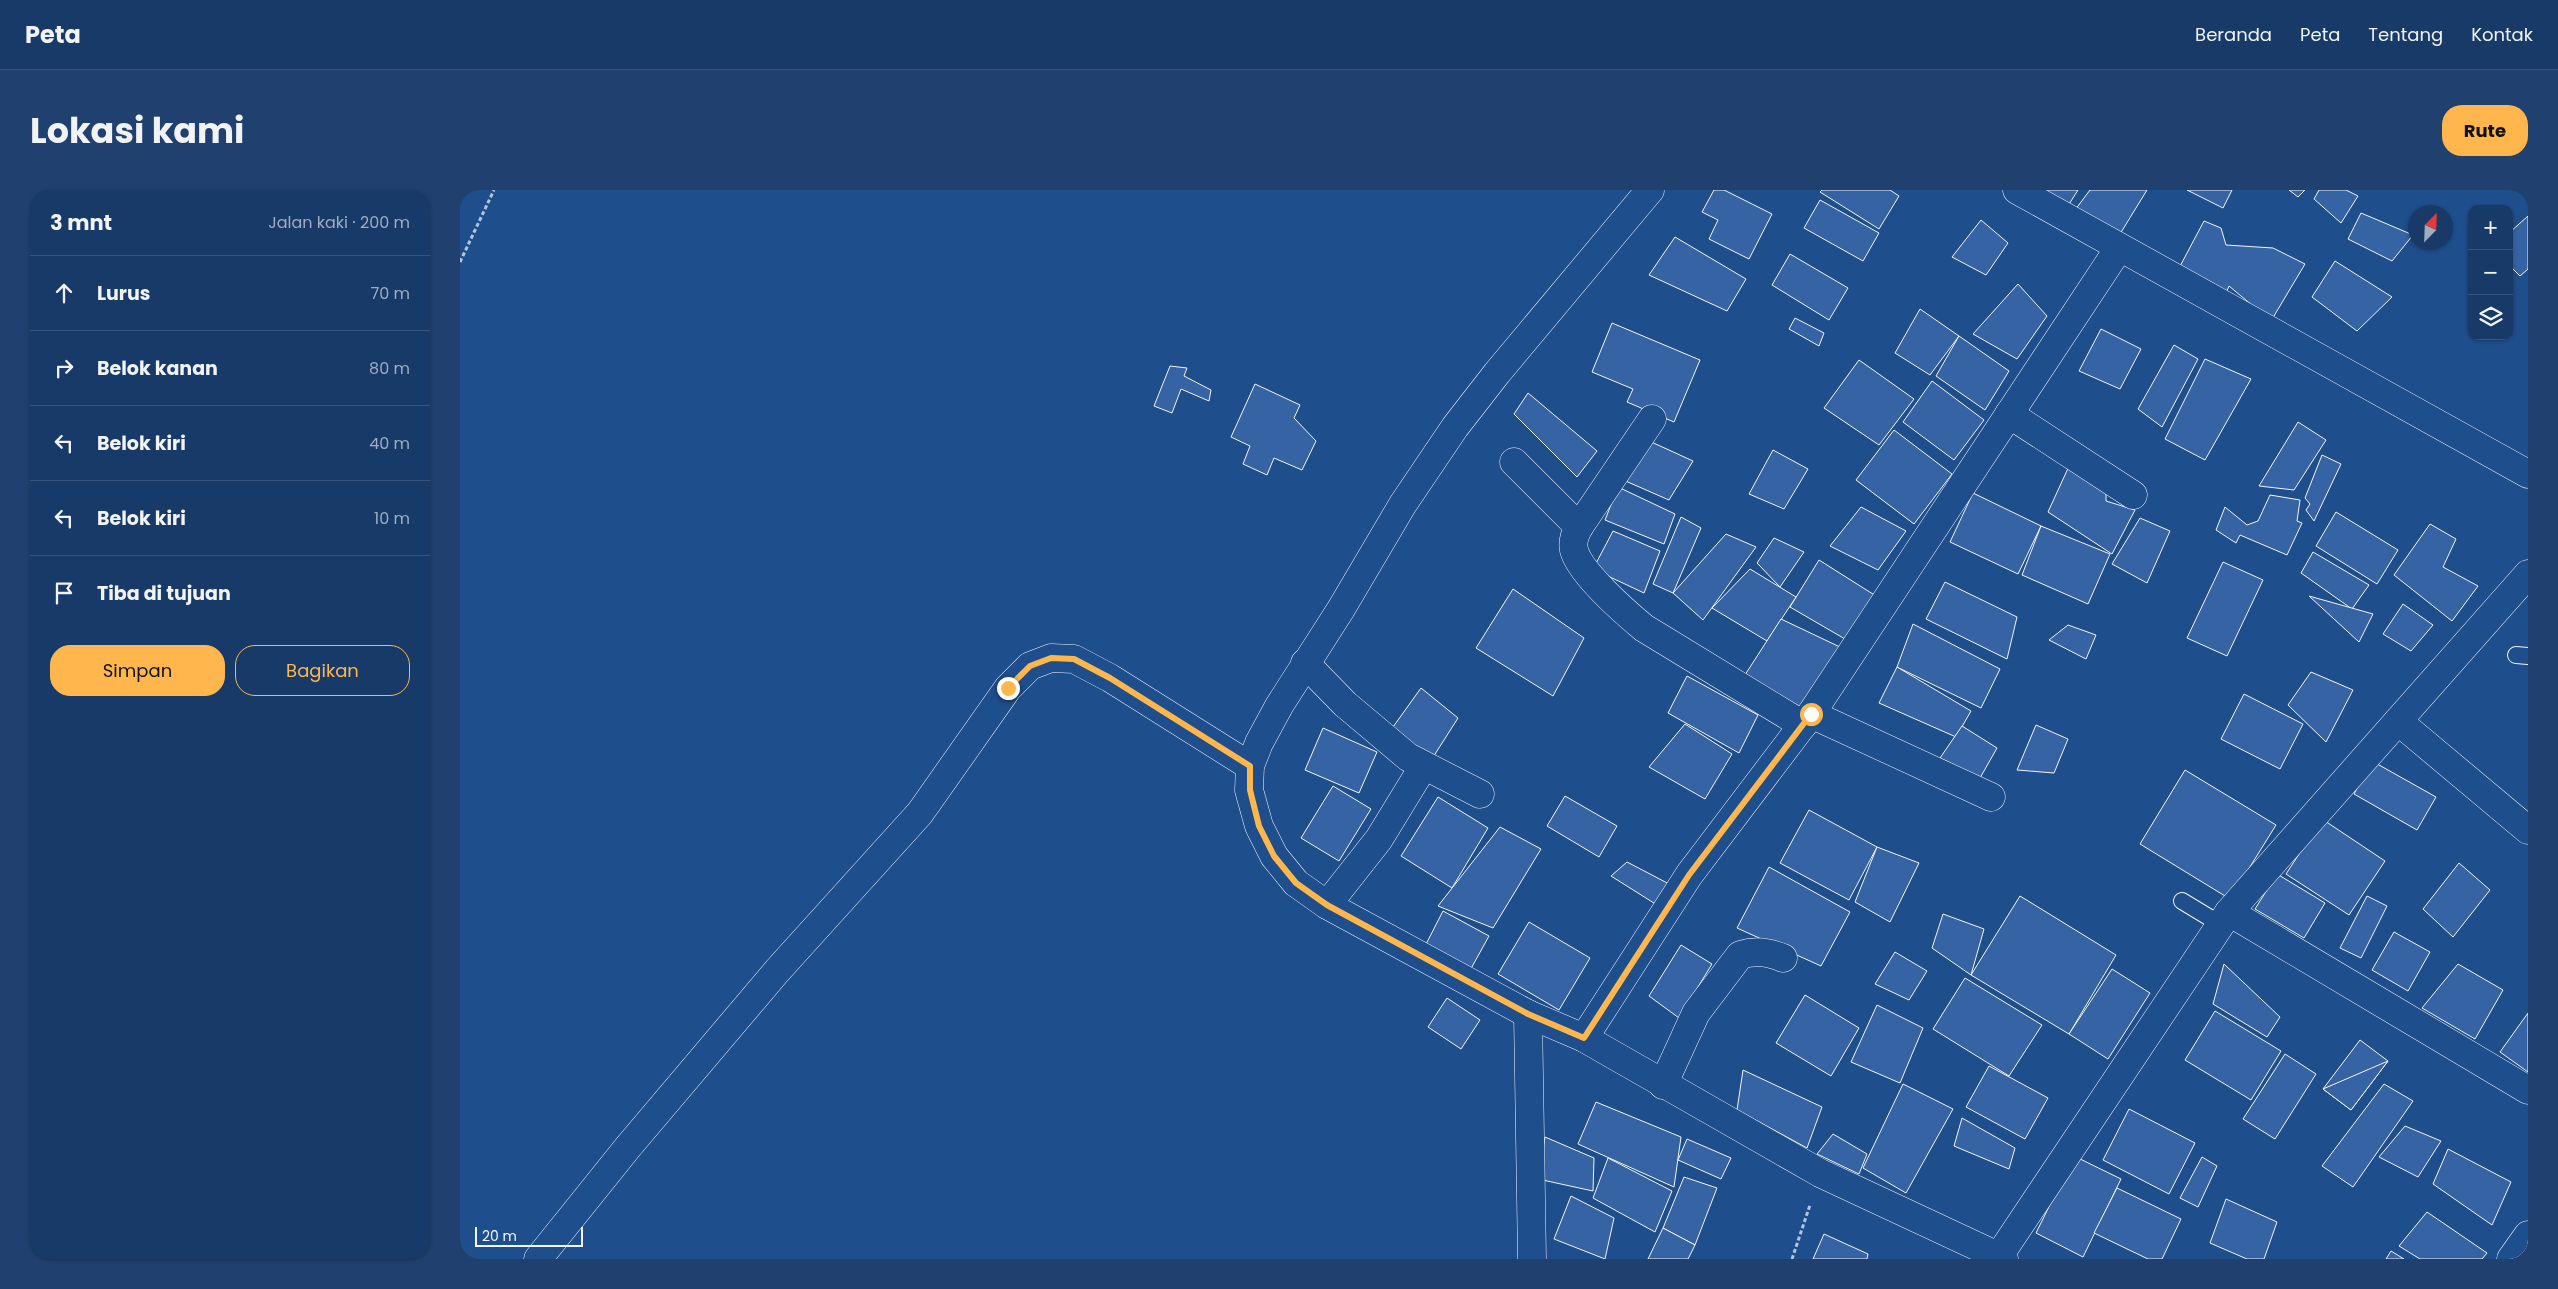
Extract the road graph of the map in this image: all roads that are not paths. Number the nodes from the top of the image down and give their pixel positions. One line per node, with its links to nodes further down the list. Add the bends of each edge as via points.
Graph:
1 (1650, 190): 11 (street, via 1548,310 1455,427 1403,504)
2 (2017, 190): 3 (street)
3 (2119, 248): 4 (street); 7 (street)
4 (2009, 414): 8 (street); 12 (street)
5 (1652, 419): 9 (street)
6 (1514, 462): 9 (street)
7 (2528, 474)
8 (2133, 495)
9 (1578, 527): 12 (street, via 1574,548 1578,560 1625,612 1664,641)
10 (2528, 574): 13 (street)
11 (1305, 663): 14 (street, via 1279,706); 15 (street, via 1345,704)
12 (1807, 719): 17 (street); 24 (street, via 1689,875)
13 (2398, 720): 18 (street); 21 (street)
14 (1250, 766): 20 (street, via 1254,808 1274,856 1296,883); 29 (street, via 1074,659 1051,658 1030,666 1008,688 920,813 777,971)
15 (1423, 767): 16 (street); 20 (street, via 1379,839)
16 (1480, 794)
17 (1991, 797)
18 (2528, 830)
19 (2182, 901): 21 (lane)
20 (1327, 905): 23 (street)
21 (2224, 918): 26 (street); 28 (street)
22 (1783, 958): 25 (street, via 1768,952 1750,952 1740,956 1696,1013)
23 (1528, 1014): 24 (street); 30 (street)
24 (1584, 1038): 25 (street)
25 (1663, 1085): 28 (street, via 1820,1173)
26 (2528, 1090)
27 (2528, 1235): 31 (street)
28 (2002, 1258)
29 (538, 1259)
30 (1532, 1259)
31 (2511, 1259)

